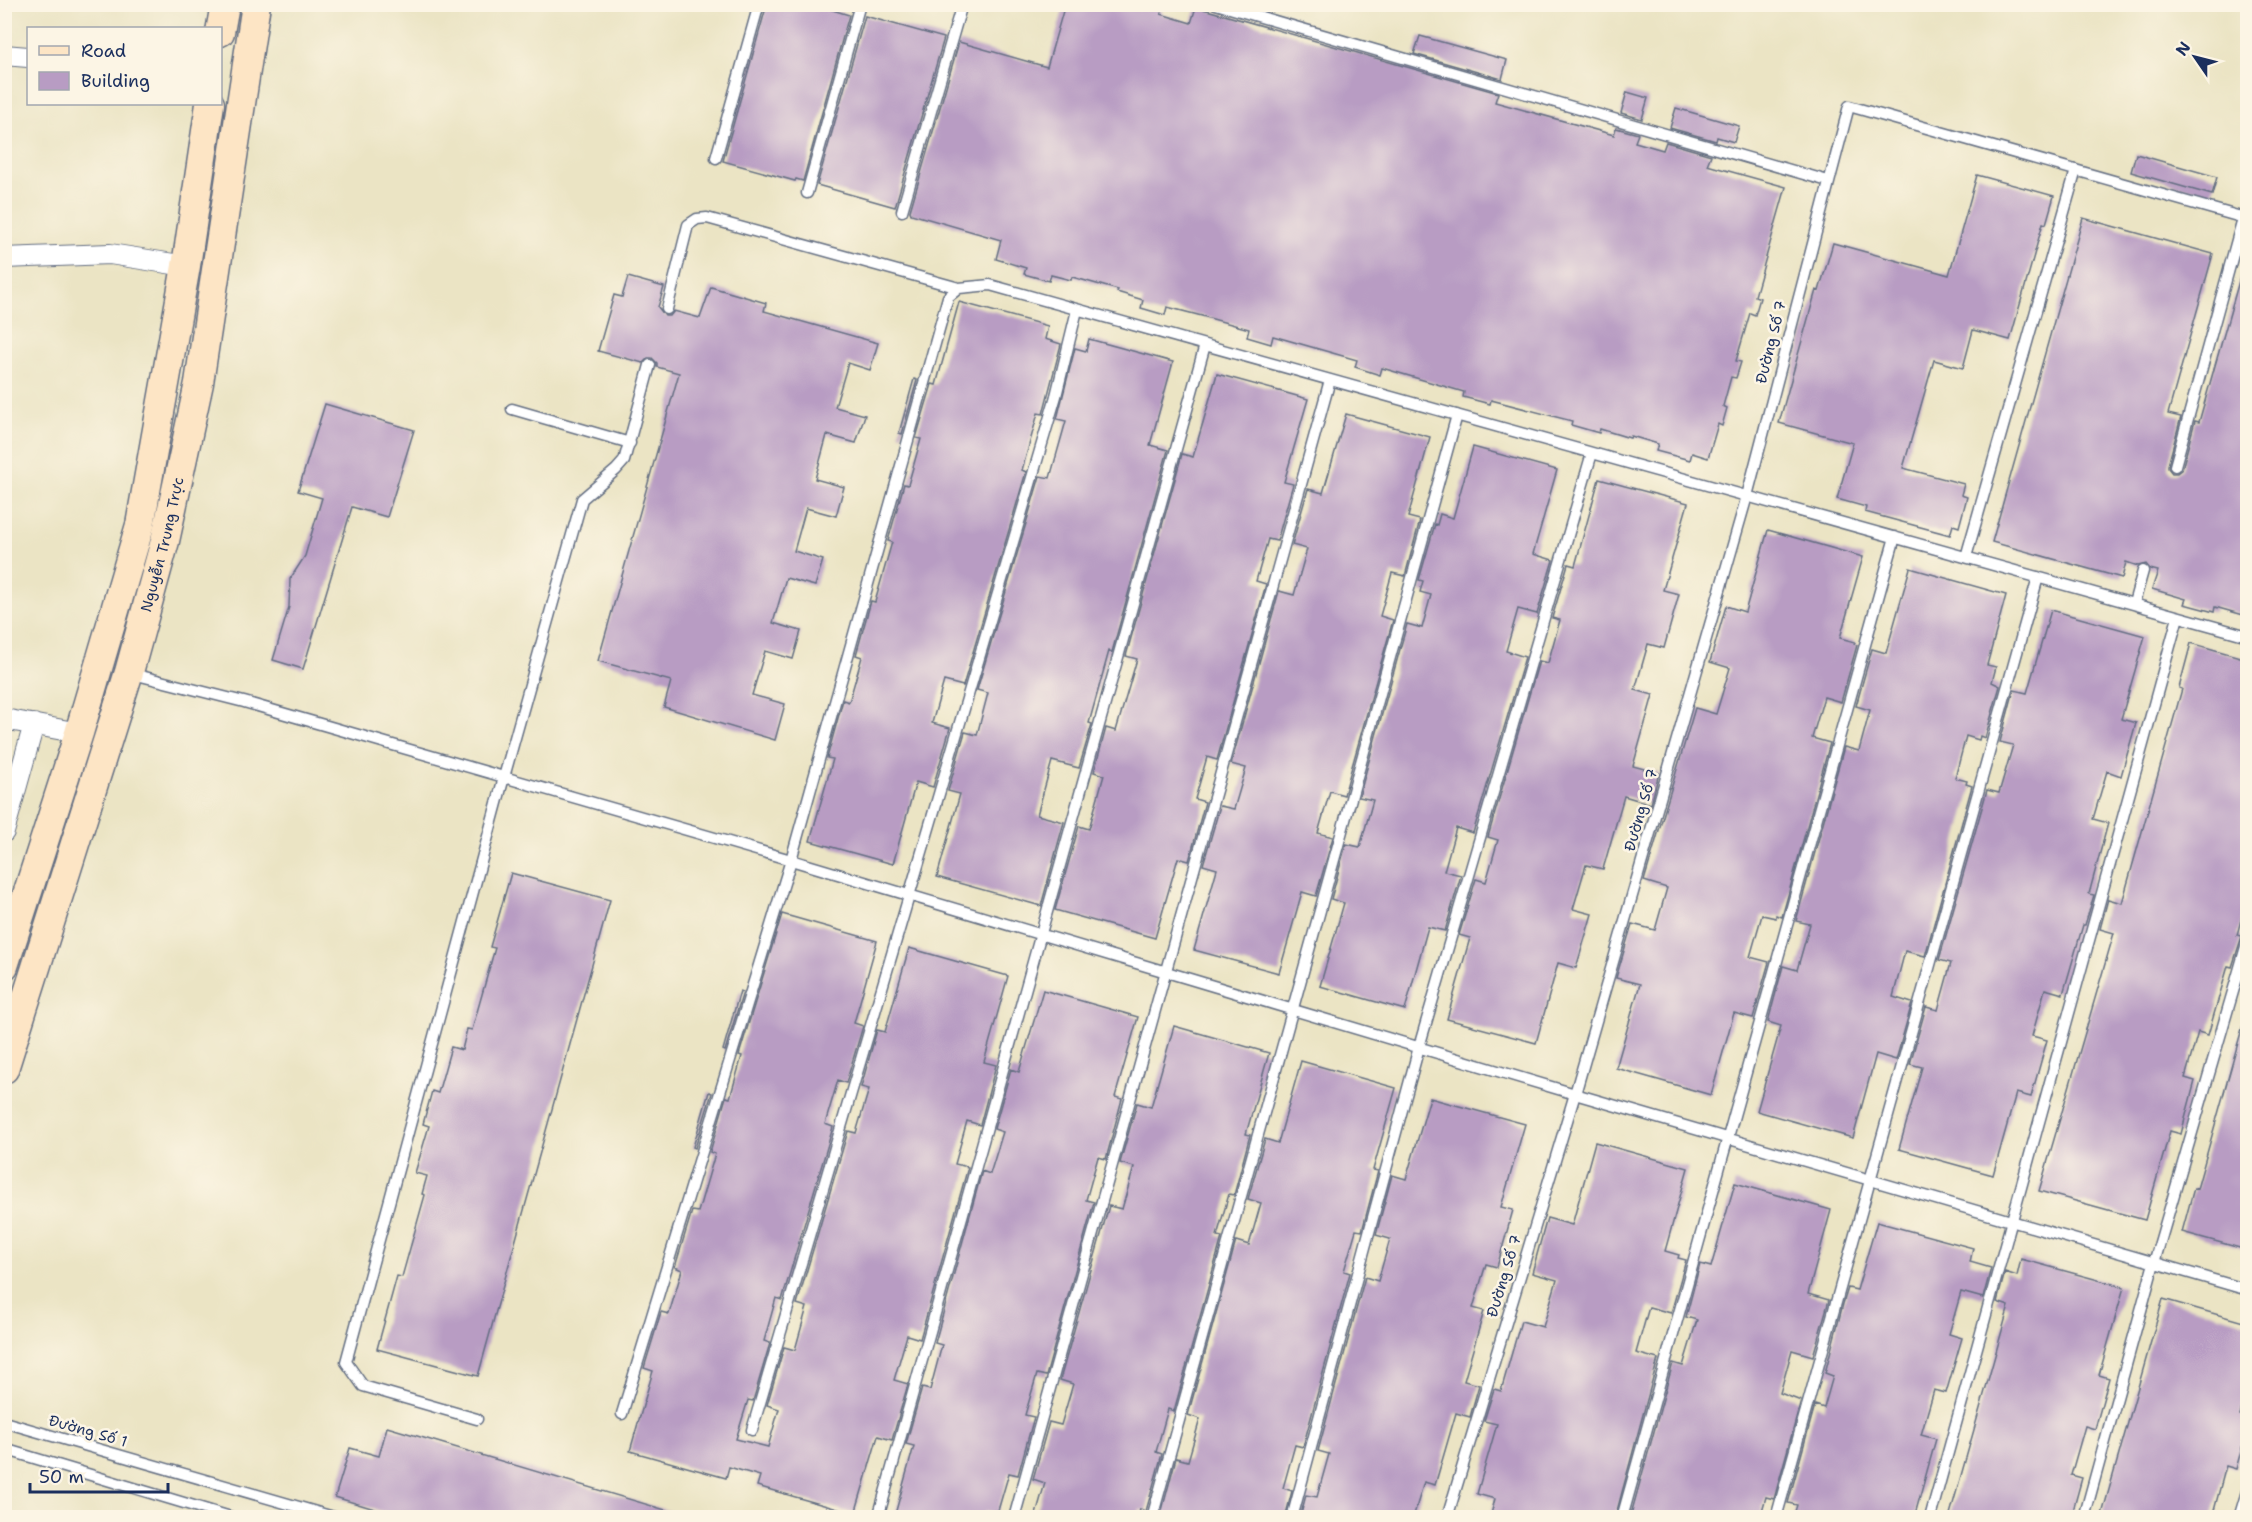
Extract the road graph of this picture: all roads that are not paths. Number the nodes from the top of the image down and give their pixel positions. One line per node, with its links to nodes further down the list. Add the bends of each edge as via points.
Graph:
1 (225, 4): 7 (main road)
2 (256, 4): 39 (main road, Nguyễn Trung Trực, via 199,383 165,541)
3 (759, 4): 11 (lane)
4 (860, 4): 14 (lane)
5 (962, 4): 15 (lane)
6 (1216, 4): 13 (lane)
7 (221, 27)
8 (4, 55): 9 (street)
9 (27, 57)
10 (210, 105): 18 (main road, Nguyễn Trung Trực)
11 (716, 158)
12 (2076, 170): 13 (lane, Đường Số 7, via 1849,106); 16 (lane); 32 (lane)
13 (1828, 181): 30 (lane, Đường Số 7)
14 (807, 193)
15 (902, 211)
16 (2245, 218): 29 (lane)
17 (4, 258): 18 (street, via 110,254)
18 (186, 266): 38 (main road, Nguyễn Trung Trực, via 140,525)
19 (959, 288): 20 (lane, via 707,218 688,225); 21 (lane, via 990,285); 45 (lane, via 948,297)
20 (667, 309)
21 (1077, 310): 22 (lane); 46 (lane, via 1056,396)
22 (1205, 345): 24 (lane); 47 (lane)
23 (650, 365): 27 (lane)
24 (1330, 380): 26 (lane); 50 (lane)
25 (512, 409): 27 (lane)
26 (1457, 415): 28 (lane); 51 (lane)
27 (630, 443): 43 (lane, via 624,461 582,499)
28 (1592, 453): 30 (lane); 52 (lane)
29 (2175, 466)
30 (1747, 496): 31 (lane); 54 (lane, Đường Số 7)
31 (1895, 537): 32 (lane); 55 (lane)
32 (1966, 557): 34 (lane)
33 (2143, 572): 35 (lane)
34 (2038, 577): 35 (lane); 56 (lane)
35 (2134, 603): 36 (lane)
36 (2178, 616): 37 (lane); 57 (lane)
37 (2247, 636)
38 (100, 665): 39 (main road); 42 (main road, Nguyễn Trung Trực)
39 (129, 672): 43 (lane); 53 (main road, Nguyễn Trung Trực)
40 (4, 718): 41 (street)
41 (34, 724): 42 (street); 44 (street)
42 (79, 733): 49 (main road, Nguyễn Trung Trực)
43 (504, 777): 45 (lane); 61 (lane, via 346,1362 363,1386)
44 (4, 832)
45 (790, 860): 46 (lane); 60 (lane)
46 (909, 895): 47 (lane); 63 (lane)
47 (1039, 934): 50 (lane); 68 (lane)
48 (2247, 940): 58 (lane)
49 (4, 966)
50 (1166, 972): 51 (lane); 69 (lane)
51 (1292, 1009): 52 (lane); 70 (lane)
52 (1419, 1047): 54 (lane); 71 (lane)
53 (4, 1069)
54 (1575, 1094): 55 (lane); 72 (lane, Đường Số 7)
55 (1728, 1138): 56 (lane); 73 (lane)
56 (1869, 1180): 57 (lane); 74 (lane)
57 (2012, 1221): 58 (lane); 75 (lane)
58 (2154, 1263): 59 (lane); 76 (lane)
59 (2247, 1290)
60 (622, 1414)
61 (477, 1419)
62 (4, 1422): 67 (lane, Đường Số 1)
63 (752, 1430)
64 (4, 1449): 66 (lane)
65 (2247, 1488): 77 (lane)
66 (234, 1518)
67 (337, 1518)
68 (878, 1518)
69 (1014, 1518)
70 (1152, 1518)
71 (1292, 1518)
72 (1447, 1518)
73 (1623, 1518)
74 (1776, 1518)
75 (1930, 1518)
76 (2084, 1518)
77 (2238, 1518)

